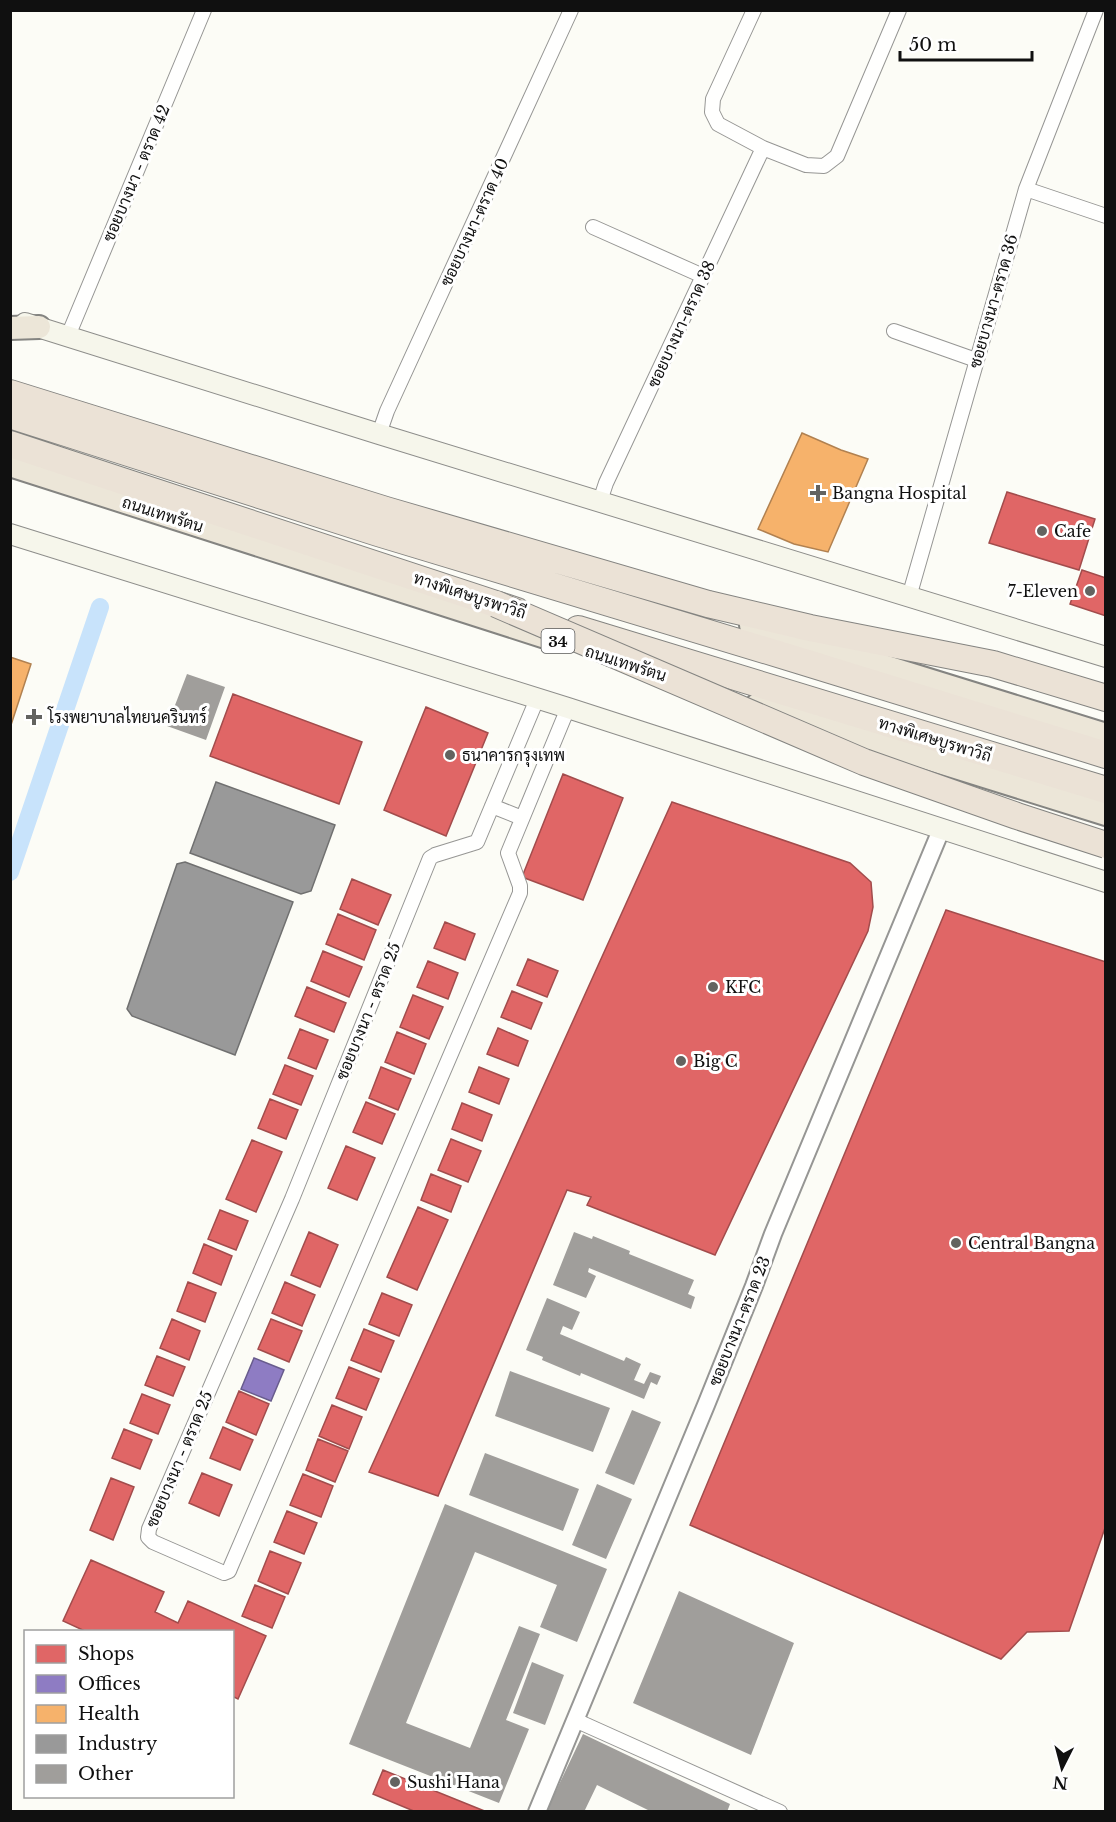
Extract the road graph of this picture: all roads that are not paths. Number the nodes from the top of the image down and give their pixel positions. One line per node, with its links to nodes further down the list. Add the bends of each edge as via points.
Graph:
1 (204, 10): 15 (street, ซอยบางนา - ตราด 42)
2 (571, 10): 19 (street, ซอยบางนา-ตราด 40)
3 (754, 10): 6 (street, via 713,99 712,112 718,124)
4 (899, 10): 6 (street, via 837,156 824,166 806,165)
5 (1096, 10): 7 (street, ซอยบางนา-ตราด 36)
6 (763, 148): 10 (street, ซอยบางนา-ตราด 38)
7 (1026, 189): 8 (street); 16 (street, ซอยบางนา-ตราด 36)
8 (1106, 216)
9 (593, 227): 10 (street)
10 (703, 276): 22 (street, ซอยบางนา-ตราด 38)
11 (10, 318): 12 (main road)
12 (39, 327): 13 (highway); 15 (main road)
13 (10, 328)
14 (894, 332): 16 (street)
15 (68, 336): 19 (main road)
16 (976, 360): 24 (street, ซอยบางนา-ตราด 36)
17 (10, 394): 27 (highway, via 708,604 993,664); 30 (highway)
18 (10, 415): 31 (highway, ทางพิเศษบูรพาวิถี, via 378,534)
19 (379, 434): 22 (main road)
20 (10, 444): 25 (highway, ทางพิเศษบูรพาวิถี)
21 (10, 465): 34 (highway, ถนนเทพรัตน / 34)
22 (600, 501): 24 (main road)
23 (10, 534): 28 (main road)
24 (909, 597): 26 (main road)
25 (496, 604): 32 (highway, ทางพิเศษบูรพาวิถี, bridge); 37 (highway, bridge, via 864,762)
26 (1106, 657)
27 (1106, 698)
28 (537, 699): 29 (main road); 33 (street)
29 (568, 708): 35 (street); 36 (main road)
30 (1106, 735)
31 (1106, 755)
32 (1106, 790)
33 (492, 806): 35 (street); 35 (street, ซอยบางนา - ตราด 25, via 477,842 430,858 292,1198 149,1529 148,1537 153,1542 224,1573 229,1571 520,893 508,853)
34 (1106, 814)
35 (522, 818)
36 (941, 830): 38 (main road); 39 (street, ซอยบางนา-ตราด 23)
37 (1106, 845)
38 (1106, 882)
39 (575, 1720): 40 (street); 41 (street, ซอยบางนา-ตราด 23)
40 (758, 1807): 42 (street)
41 (537, 1812)
42 (780, 1812)

